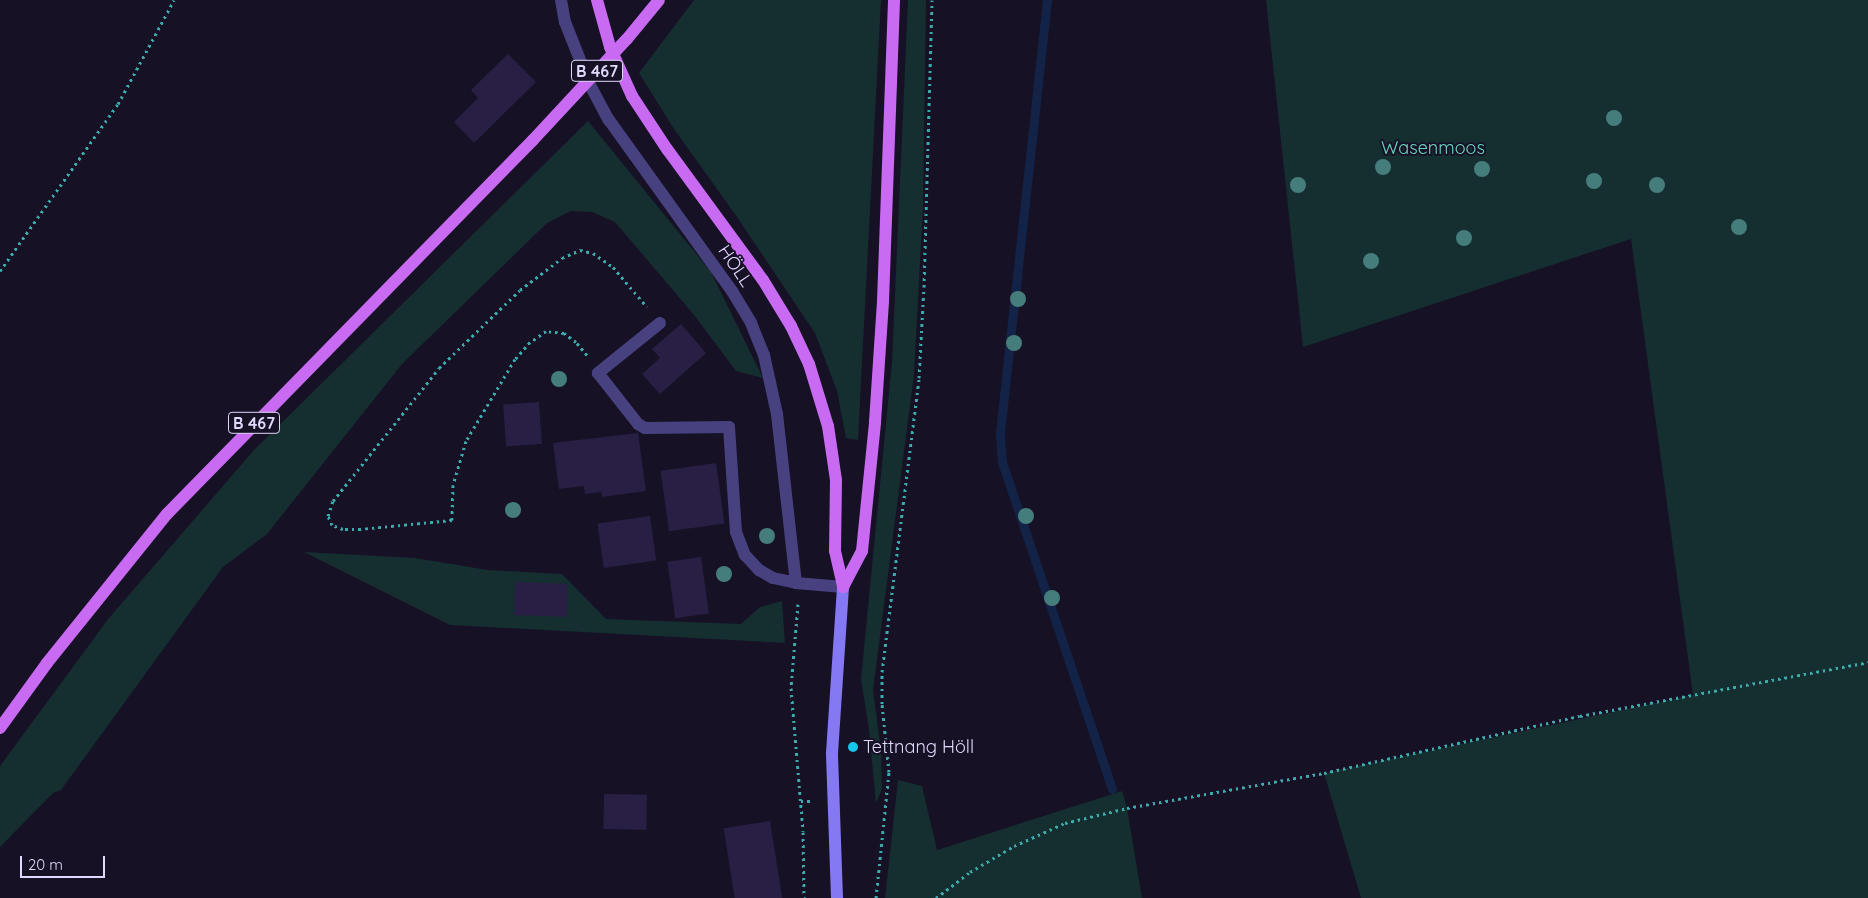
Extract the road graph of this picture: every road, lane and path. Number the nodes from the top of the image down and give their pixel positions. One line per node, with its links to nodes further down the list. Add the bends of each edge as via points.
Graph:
1 (174, 0): 7 (path, via 118,104)
2 (561, 0): 10 (lane, HÖLL, via 565,22 590,84 609,120 732,291 751,323 764,355 777,414)
3 (597, 0): 11 (main road, via 610,47 632,96 763,280 809,364 828,426 836,480 835,551)
4 (659, 0): 13 (main road, B 467, bridge, via 533,140 167,514 47,662)
5 (894, 0): 11 (main road, via 875,422 862,551)
6 (932, 0): 16 (path, via 929,188 922,332 882,672 889,772)
7 (0, 271)
8 (660, 323): 9 (lane); 9 (path, via 613,266 593,253 580,250 562,258 520,290 439,368 333,501 328,516 332,525 343,530 362,530 452,520 453,485 466,441 515,359 530,342 546,331 564,333 576,342)
9 (598, 373): 10 (lane, via 638,424 645,428 730,427 736,532 745,555 759,570 773,578)
10 (796, 583): 11 (lane); 14 (path, via 798,598 791,688 801,809)
11 (844, 587): 15 (main road, via 832,753)
12 (1868, 662): 17 (path, via 1580,716 1324,773 1127,808 1065,823 1014,846 970,872)
13 (0, 728)
14 (804, 898)
15 (837, 898)
16 (876, 898)
17 (936, 898)

